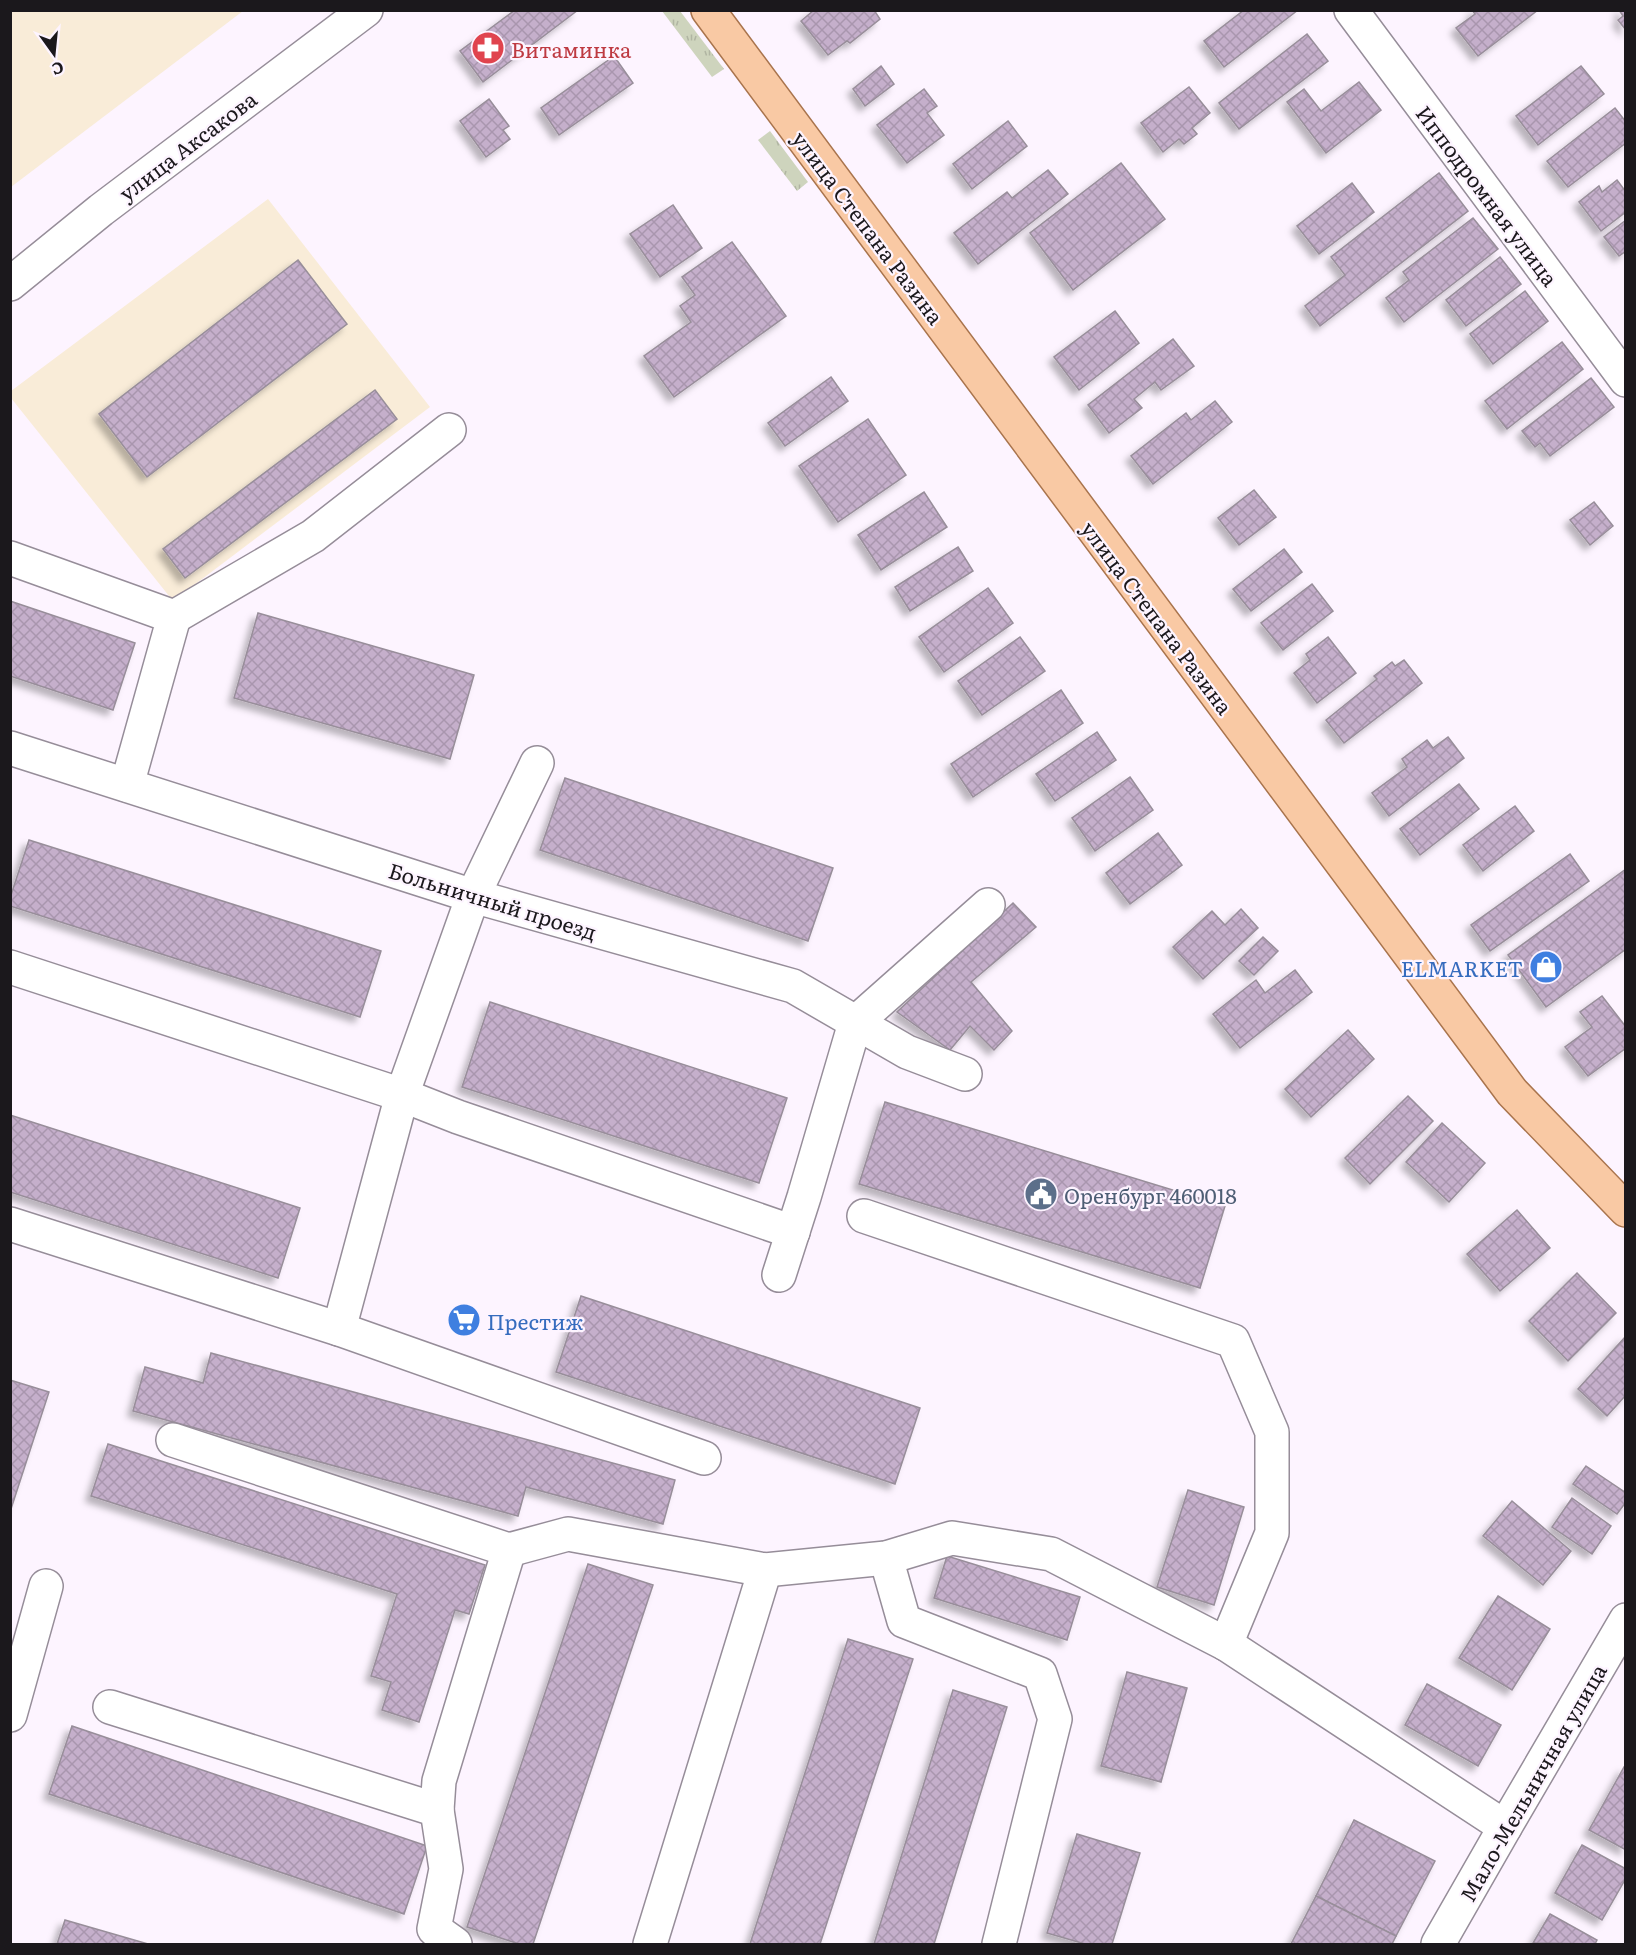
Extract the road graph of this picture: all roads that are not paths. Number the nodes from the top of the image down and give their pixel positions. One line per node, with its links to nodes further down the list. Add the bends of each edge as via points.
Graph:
1 (366, 10): 4 (street, улица Аксакова, via 101,210)
2 (708, 10): 18 (main road, улица Степана Разина, via 1512,1092)
3 (1351, 10): 5 (street, Ипподромная улица)
4 (10, 284)
5 (1626, 380)
6 (449, 430): 8 (street, via 313,536)
7 (10, 558): 8 (street)
8 (174, 617): 11 (street)
9 (10, 748): 11 (street, Больничный проезд)
10 (537, 763): 12 (street)
11 (127, 785): 12 (street, Больничный проезд)
12 (473, 896): 15 (street, Больничный проезд, via 793,986); 17 (street)
13 (988, 905): 15 (street)
14 (10, 967): 17 (street)
15 (855, 1023): 16 (street, Больничный проезд, via 907,1052); 21 (street)
16 (965, 1074)
17 (402, 1095): 21 (street); 23 (street)
18 (1626, 1210)
19 (864, 1216): 31 (street, via 1233,1341 1272,1432 1272,1533)
20 (10, 1224): 23 (street)
21 (793, 1232): 22 (street)
22 (779, 1275)
23 (339, 1329): 25 (street)
24 (173, 1440): 26 (street)
25 (704, 1458)
26 (509, 1550): 28 (street, via 568,1534); 34 (street, via 439,1781)
27 (886, 1558): 28 (street); 31 (street, via 952,1538 1050,1554); 38 (street, via 904,1621 1040,1674 1055,1719)
28 (765, 1570): 37 (street)
29 (46, 1586): 33 (street)
30 (1626, 1620): 35 (street, Мало-Мельничная улица)
31 (1226, 1644): 35 (street)
32 (110, 1707): 34 (street)
33 (10, 1714)
34 (437, 1810): 36 (street, via 446,1869 434,1929)
35 (1505, 1827): 39 (street, Мало-Мельничная улица)
36 (455, 1944)
37 (650, 1944)
38 (999, 1944)
39 (1438, 1944)

